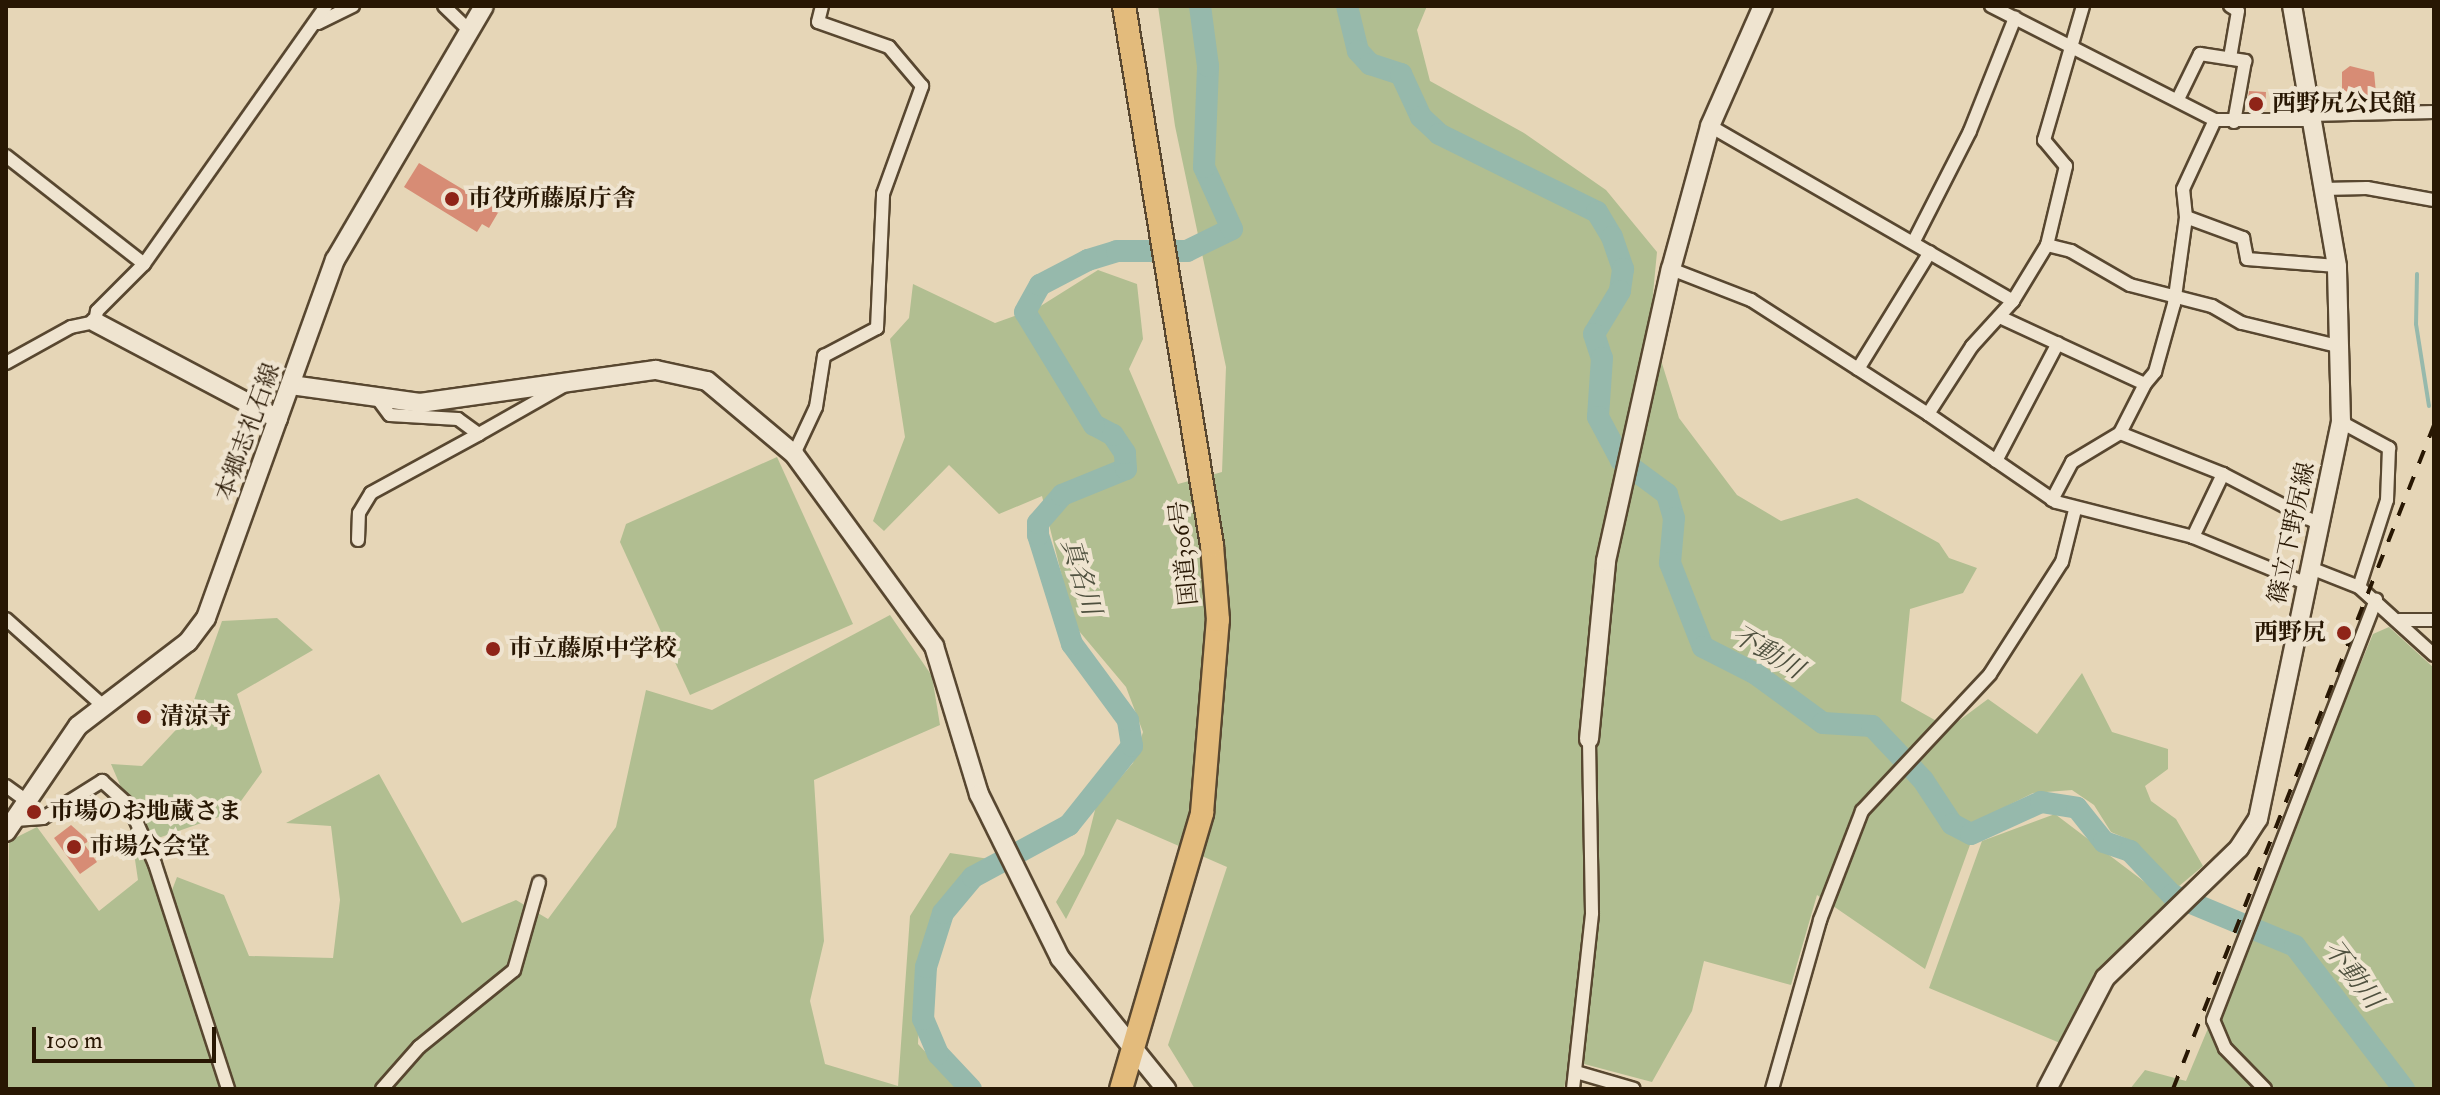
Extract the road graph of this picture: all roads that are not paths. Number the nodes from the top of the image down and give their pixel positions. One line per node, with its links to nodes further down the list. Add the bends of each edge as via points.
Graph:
1 (326, 6): 13 (street)
2 (353, 6): 13 (street)
3 (444, 6): 14 (street)
4 (484, 6): 14 (street, 本郷志礼石線)
5 (822, 6): 50 (street, via 818,22 889,47 922,86 883,194 877,328 824,356 813,416)
6 (1124, 6): 71 (highway, 国道306号, via 1212,545 1216,651 1202,813)
7 (1763, 6): 22 (street)
8 (1991, 6): 12 (street)
9 (2083, 6): 15 (street)
10 (2230, 6): 16 (street, via 2238,11)
11 (2292, 6): 19 (street, 篠立下野尻線)
12 (2015, 18): 15 (street); 27 (street, via 1970,131)
13 (315, 24): 30 (street)
14 (467, 28): 43 (street, 本郷志礼石線, via 341,247)
15 (2071, 50): 17 (street); 28 (street, via 2044,140 2066,166)
16 (2230, 58): 17 (street, via 2200,54); 21 (street, via 2245,61)
17 (2179, 97): 20 (street)
18 (2434, 112): 19 (street)
19 (2311, 117): 21 (street); 24 (street, 篠立下野尻線)
20 (2215, 120): 21 (street); 26 (street, via 2183,189)
21 (2234, 122)
22 (1710, 126): 27 (street); 32 (street)
23 (6, 156): 30 (street)
24 (2323, 189): 25 (street, via 2367,188); 31 (street, 篠立下野尻線)
25 (2434, 200)
26 (2186, 217): 31 (street, via 2243,238 2247,259); 33 (street)
27 (1914, 241): 29 (street)
28 (2047, 245): 33 (street); 34 (street)
29 (1930, 252): 34 (street); 40 (street)
30 (144, 264): 36 (street, via 97,311)
31 (2337, 266): 38 (street, 篠立下野尻線)
32 (1671, 269): 40 (street, via 1751,300); 66 (street, via 1595,634)
33 (2171, 297): 38 (street, via 2212,306 2242,323); 42 (street, via 2166,339)
34 (2013, 301): 35 (street)
35 (2002, 318): 37 (street); 45 (street, via 1972,346)
36 (95, 322): 39 (street, via 71,327); 46 (street)
37 (2058, 343): 42 (street); 51 (street)
38 (2342, 347): 47 (street, 篠立下野尻線)
39 (6, 363)
40 (1858, 369): 45 (street)
41 (567, 384): 44 (street, via 420,403); 49 (street); 50 (street, via 656,370 685,373 707,381)
42 (2145, 384): 48 (street)
43 (291, 385): 44 (street); 46 (street, 本郷志礼石線)
44 (377, 398): 49 (street, via 390,415 458,419)
45 (1928, 414): 51 (street)
46 (278, 419): 65 (street, 本郷志礼石線, via 206,618 188,642)
47 (2341, 422): 55 (street, 篠立下野尻線); 59 (street, via 2389,448 2387,500)
48 (2120, 433): 52 (street); 53 (street, via 2072,462)
49 (479, 434): 57 (street, via 371,493 359,513)
50 (794, 454): 71 (street, via 934,646 979,794 1004,848 1060,958)
51 (1996, 461): 53 (street)
52 (2223, 474): 55 (street); 56 (street)
53 (2052, 500): 54 (street)
54 (2075, 510): 56 (street); 79 (street, via 2062,562 2010,644 1966,703 1900,764 1862,811)
55 (2317, 523): 58 (street, 篠立下野尻線)
56 (2193, 537): 58 (street)
57 (358, 540)
58 (2306, 575): 59 (street); 80 (street, 篠立下野尻線, via 2258,819 2239,848 2105,978)
59 (2359, 587): 60 (street)
60 (2376, 599): 62 (street); 81 (street, via 2213,1020 2225,1048)
61 (6, 619): 65 (street)
62 (2399, 620): 63 (street); 64 (street)
63 (2434, 620)
64 (2434, 655)
65 (100, 703): 68 (street, 本郷志礼石線)
66 (1589, 739): 72 (street, via 1592,913)
67 (6, 786): 68 (street)
68 (28, 802): 69 (street, 本郷志礼石線)
69 (11, 826): 73 (street, via 43,818 102,781 129,805 146,839)
70 (539, 882): 74 (street, via 514,970 419,1047)
71 (1133, 1051): 75 (highway, 国道306号); 76 (street)
72 (1576, 1072): 77 (street); 78 (street)
73 (228, 1089)
74 (382, 1089)
75 (1121, 1089)
76 (1166, 1089)
77 (1573, 1089)
78 (1634, 1089)
79 (1772, 1089)
80 (2047, 1089)
81 (2265, 1089)

